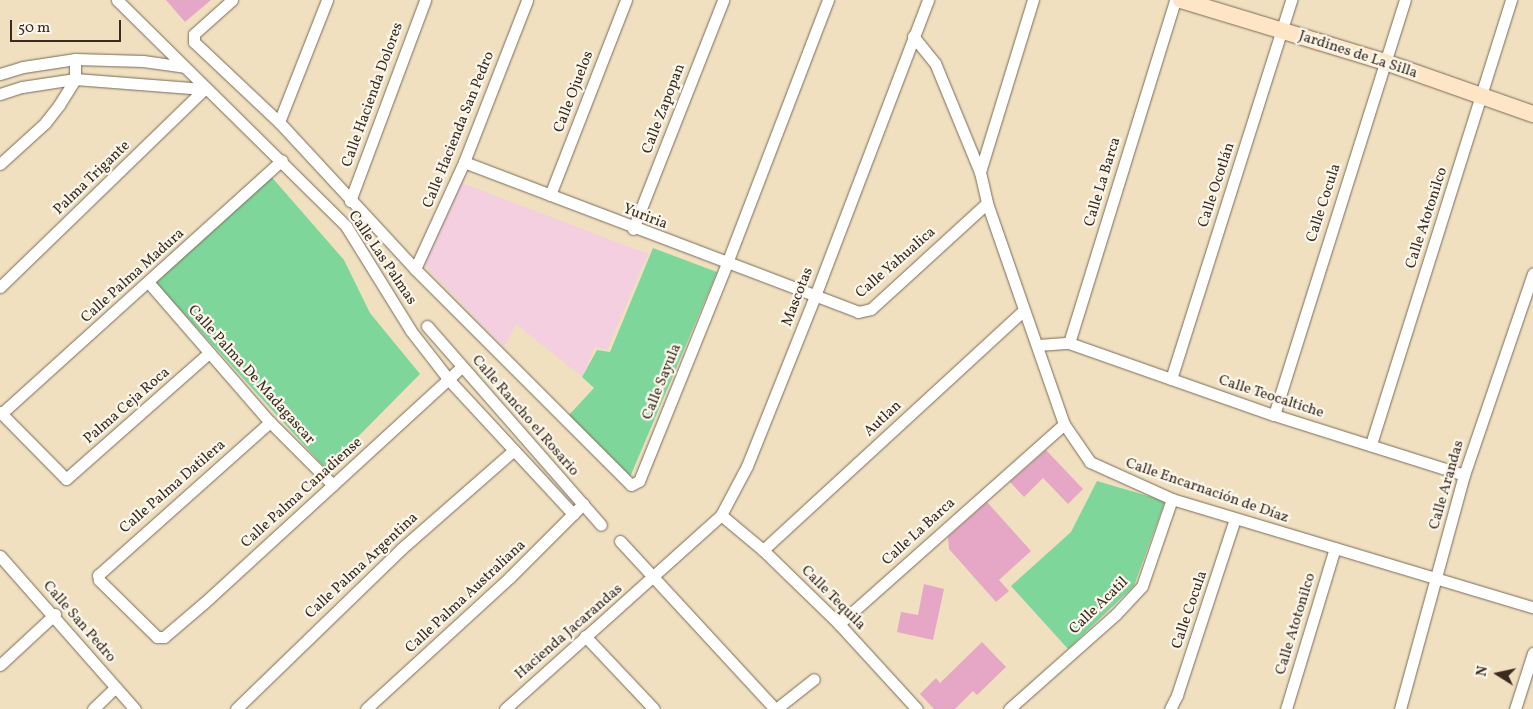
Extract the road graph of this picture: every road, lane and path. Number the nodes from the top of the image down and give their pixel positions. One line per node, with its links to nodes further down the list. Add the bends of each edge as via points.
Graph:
1 (117, 0): 20 (street, Calle Las Palmas)
2 (232, 0): 27 (street, via 192,39)
3 (327, 0): 27 (street)
4 (425, 0): 33 (street, Calle Hacienda Dolores)
5 (527, 0): 29 (street, Calle Hacienda San Pedro)
6 (626, 0): 32 (street, Calle Ojuelos)
7 (723, 0): 35 (street, Calle Zapopan)
8 (828, 0): 36 (street, Calle Sayula)
9 (928, 0): 17 (street, Mascotas)
10 (1033, 0): 31 (street)
11 (1175, 0): 44 (street, Calle La Barca)
12 (1181, 0): 16 (street, Jardines de La Silla)
13 (1291, 0): 16 (street, Calle Ocotlán)
14 (1405, 0): 19 (street, Calle Cocula)
15 (1511, 0): 25 (street, Calle Atotonilco)
16 (1282, 31): 19 (street, Jardines de La Silla); 48 (street, Calle Ocotlán)
17 (913, 36): 31 (street, Calle Encarnación de Díaz, via 935,62); 41 (street, Mascotas)
18 (75, 59): 20 (street, via 142,61); 21 (street); 22 (street)
19 (1385, 62): 25 (street, Jardines de La Silla); 51 (street, Calle Cocula)
20 (185, 67): 23 (street, Calle Las Palmas)
21 (0, 74)
22 (76, 79): 23 (street); 24 (street, via 22,87); 30 (street, via 45,123)
23 (204, 89): 28 (street, Calle Las Palmas); 40 (street, Palma Trigante)
24 (0, 94)
25 (1481, 96): 26 (street, Jardines de La Silla); 54 (street, Calle Atotonilco)
26 (1533, 114)
27 (278, 122): 33 (street)
28 (282, 160): 39 (street, Calle Palma Madura); 49 (street, Calle Las Palmas, via 346,226 411,331)
29 (464, 162): 32 (street, Yuriria); 37 (street, Calle Hacienda San Pedro)
30 (0, 164)
31 (980, 172): 34 (street, Calle Encarnación de Díaz)
32 (550, 195): 35 (street, Yuriria)
33 (350, 201): 37 (street)
34 (987, 203): 41 (street, Calle Yahualica, via 871,309 858,312); 42 (street, Calle Encarnación de Díaz)
35 (633, 228): 36 (street, Yuriria)
36 (727, 263): 37 (street, Calle Sayula, via 634,485 629,484); 41 (street, Yuriria)
37 (415, 269)
38 (1533, 273): 56 (street, Calle Arandas)
39 (149, 283): 46 (street, Calle Palma De Madagascar); 50 (street, Calle Palma Madura)
40 (0, 287)
41 (815, 296): 61 (street, Mascotas, via 746,466)
42 (1023, 311): 45 (street, Calle Encarnación de Díaz); 66 (street, Autlan)
43 (428, 326): 47 (street, Calle Rancho el Rosario)
44 (1069, 342): 45 (street); 48 (street, Calle Teocaltiche)
45 (1038, 345): 53 (street, Calle Encarnación de Díaz)
46 (209, 353): 50 (street, Palma Ceja Roca, via 64,478); 52 (street, Calle Palma De Madagascar)
47 (462, 367): 49 (street, Calle Palma Canadiense); 59 (street, Calle Rancho el Rosario)
48 (1171, 379): 51 (street, Calle Teocaltiche)
49 (449, 380): 55 (street, Calle Las Palmas); 57 (street, Calle Palma Canadiense)
50 (1, 412)
51 (1274, 415): 54 (street, Calle Teocaltiche)
52 (270, 422): 57 (street, Calle Palma De Madagascar); 74 (street, Calle Palma Datilera, via 98,575 99,580)
53 (1064, 424): 58 (street, Calle Encarnación de Díaz, via 1084,456 1098,469); 72 (street, Calle La Barca)
54 (1371, 444): 56 (street, Calle Teocaltiche)
55 (514, 450): 60 (street, Calle Las Palmas); 82 (street, Calle Palma Argentina, via 401,549)
56 (1464, 475): 68 (street, Calle Arandas)
57 (333, 485): 74 (street, Calle Palma Canadiense, via 204,603)
58 (1172, 499): 62 (street, Calle Encarnación de Díaz); 87 (street, Calle Acatil, via 1142,586 1116,614)
59 (583, 504): 60 (street, Calle Palma Australiana); 63 (street, Calle Rancho el Rosario)
60 (574, 514): 83 (street, Calle Palma Australiana)
61 (721, 515): 66 (street, Calle Tequila); 69 (street, Mascotas)
62 (1235, 519): 65 (street, Calle Encarnación de Díaz); 88 (street, Calle Cocula, via 1178,695)
63 (601, 524)
64 (620, 541): 69 (street)
65 (1335, 548): 68 (street, Calle Encarnación de Díaz); 89 (street, Calle Atotonilco)
66 (763, 550): 72 (street, Calle Tequila)
67 (0, 556): 71 (street, Calle San Pedro)
68 (1437, 576): 70 (street, Calle Encarnación de Díaz); 90 (street, Calle Arandas)
69 (653, 578): 73 (street, Hacienda Jacarandas); 85 (street)
70 (1533, 607)
71 (55, 614): 76 (street); 78 (street, Calle San Pedro)
72 (839, 624): 86 (street, Calle Tequila)
73 (585, 636): 79 (street, Hacienda Jacarandas); 84 (street)
74 (159, 638)
75 (1533, 653): 91 (street)
76 (0, 665)
77 (814, 679): 85 (street)
78 (116, 688): 80 (street); 81 (street, Calle San Pedro)
79 (510, 707)
80 (93, 709)
81 (136, 709)
82 (236, 709)
83 (366, 709)
84 (654, 709)
85 (775, 709)
86 (917, 709)
87 (1009, 709)
88 (1170, 709)
89 (1286, 709)
90 (1400, 709)
91 (1515, 709)

